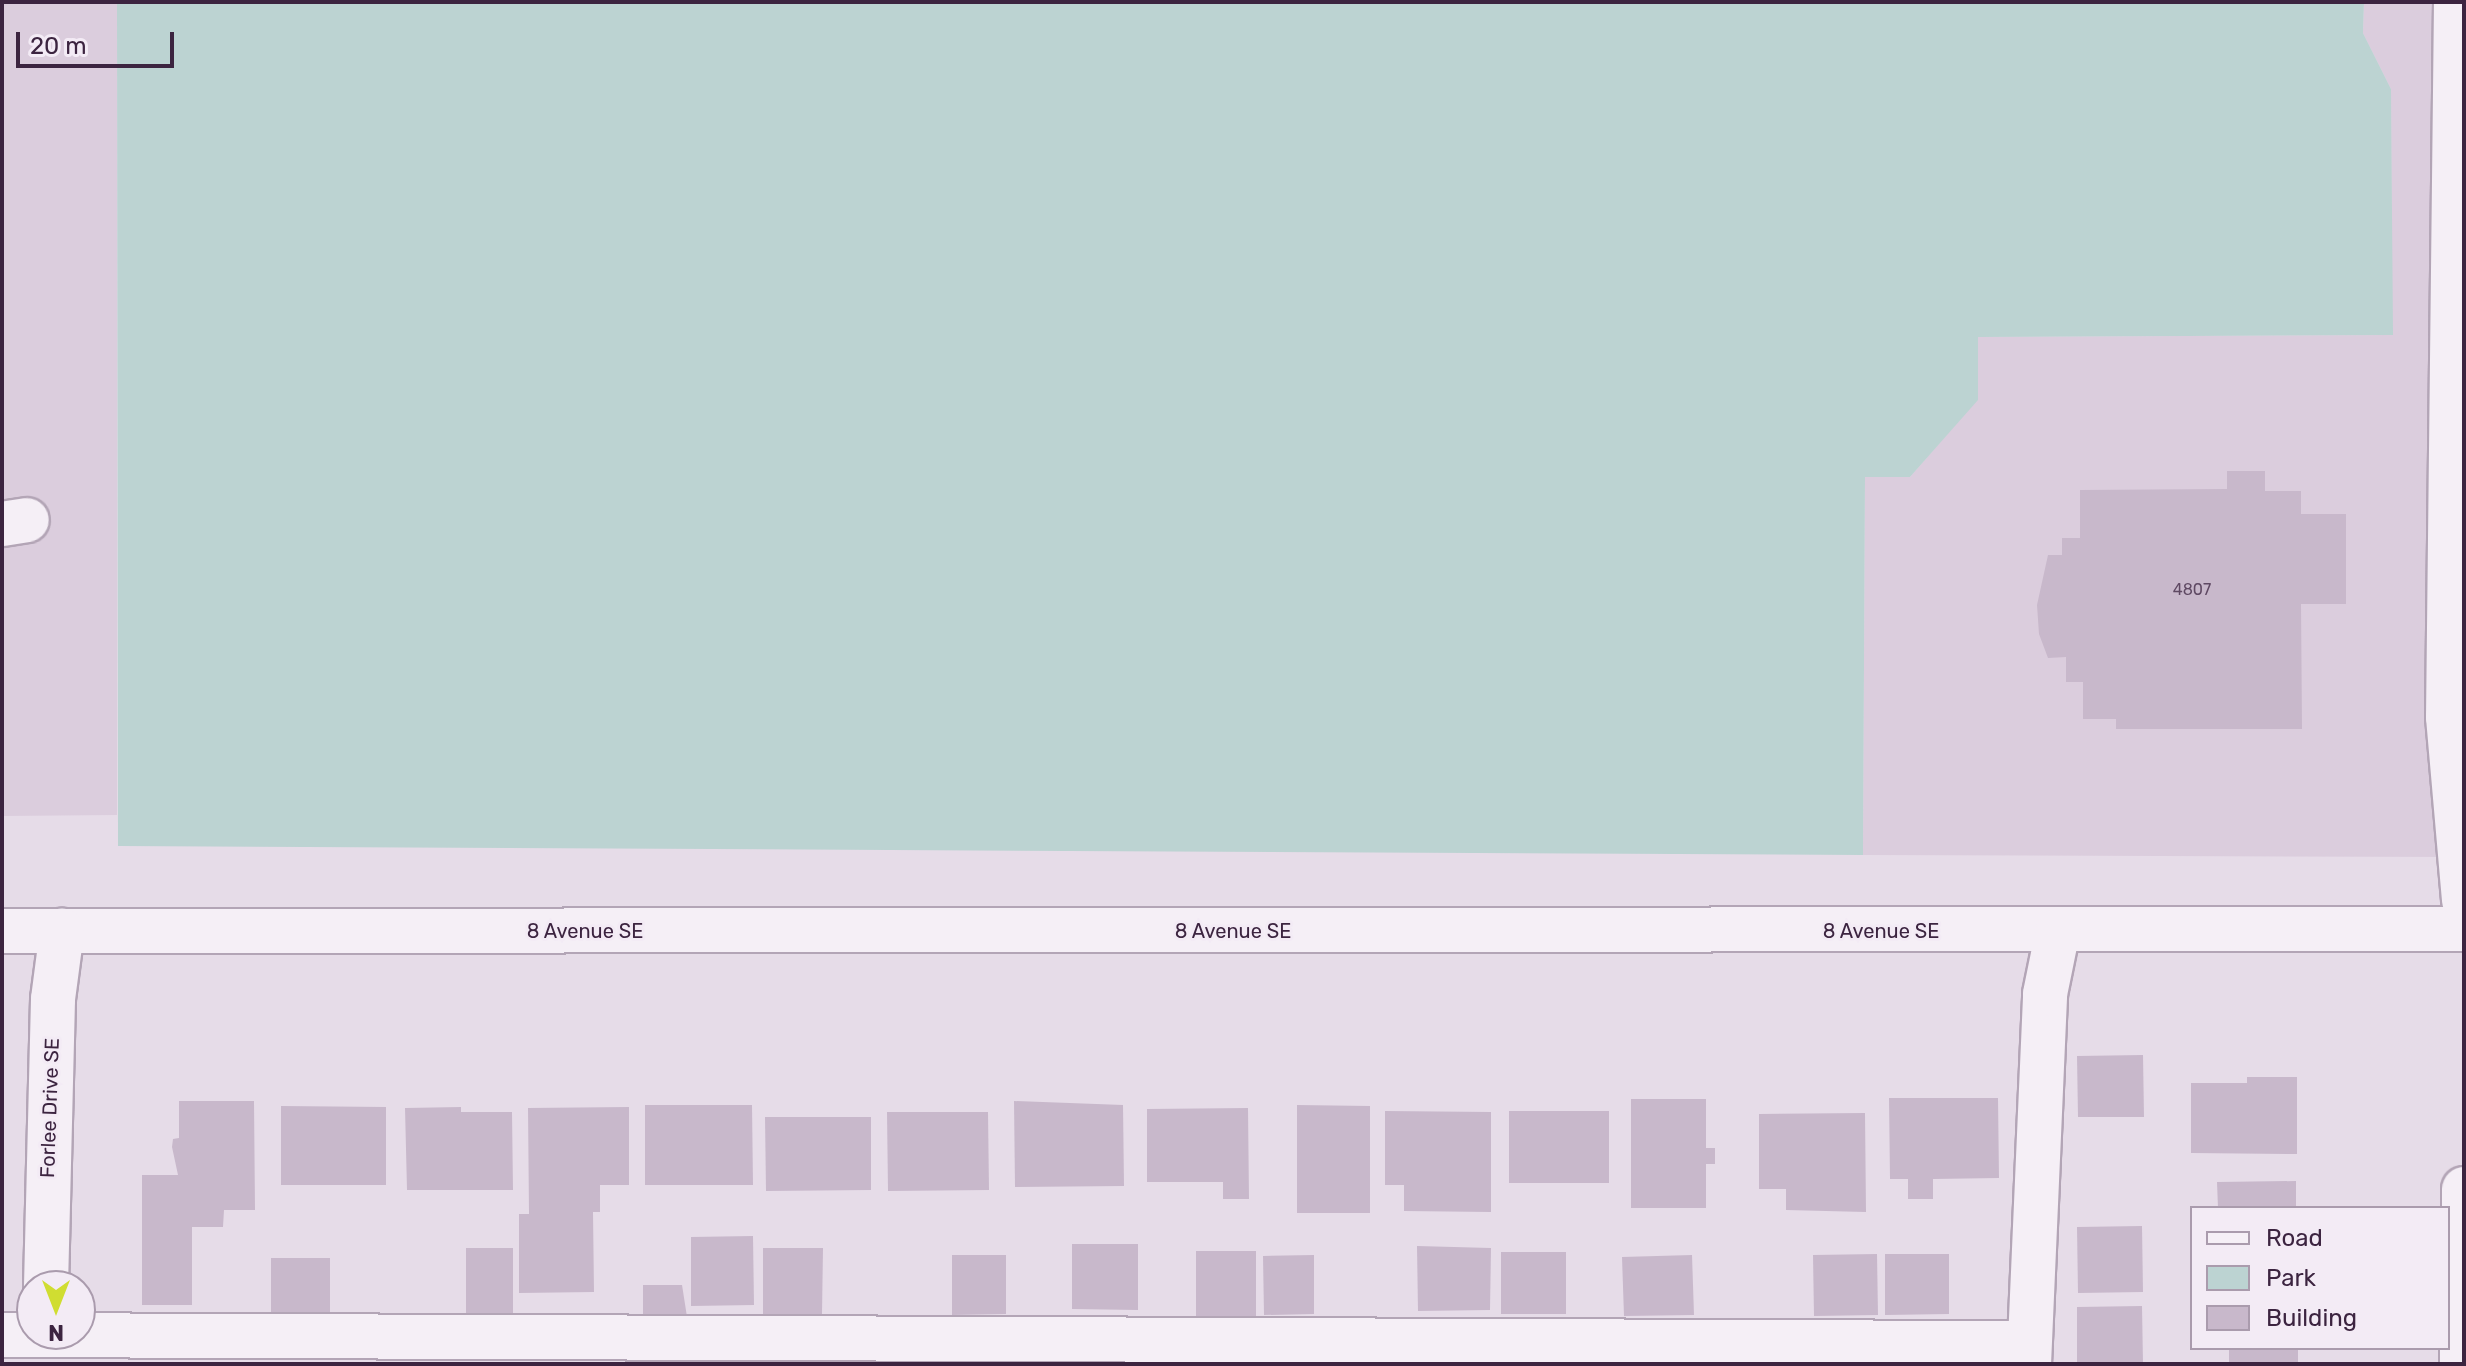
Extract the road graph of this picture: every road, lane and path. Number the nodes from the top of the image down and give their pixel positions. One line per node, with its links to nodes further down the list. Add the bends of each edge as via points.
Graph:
1 (2456, 2): 2 (street)
2 (2458, 437): 3 (street)
3 (2456, 638): 4 (street, via 2448,717)
4 (2464, 900)
5 (2464, 929): 6 (street, 8 Avenue SE)
6 (2058, 930): 8 (street, 8 Avenue SE); 12 (street, via 2045,994)
7 (2, 931): 8 (street, 8 Avenue SE)
8 (62, 931): 10 (street, Forlee Drive SE, via 53,999)
9 (2464, 1189): 13 (street)
10 (46, 1270)
11 (96, 1344): 12 (street)
12 (2029, 1354)
13 (2462, 1364)

